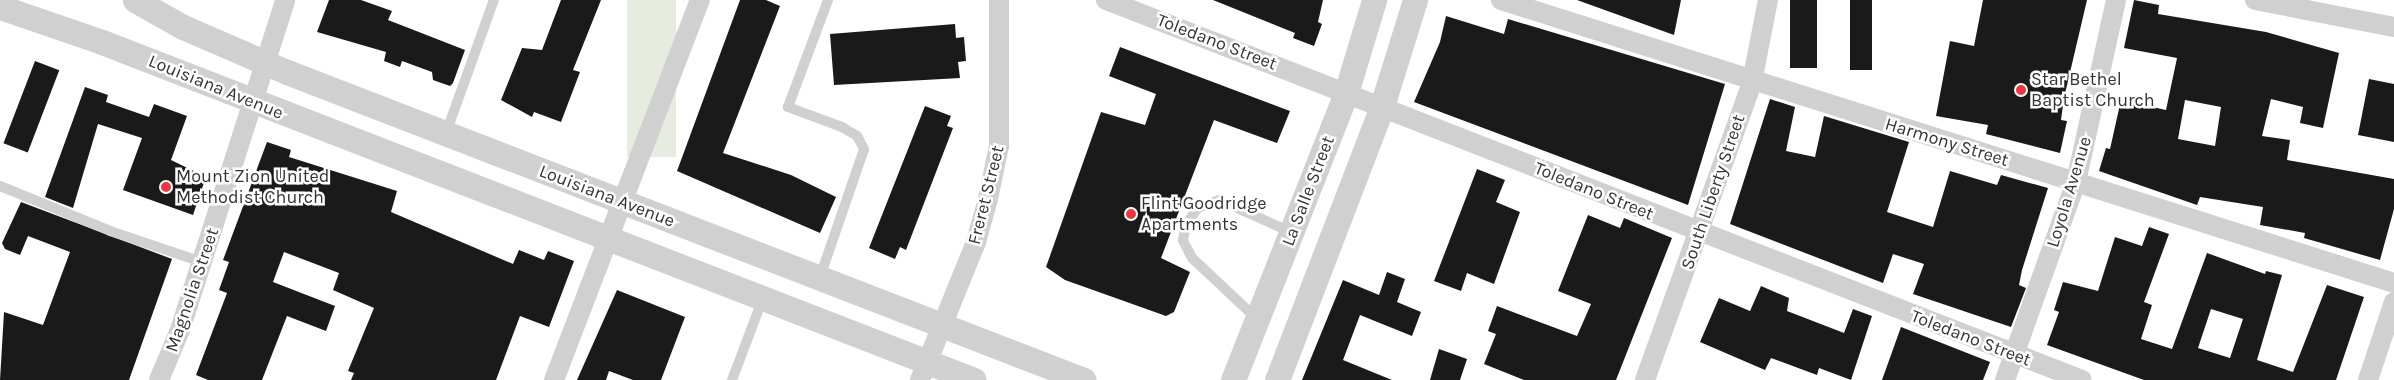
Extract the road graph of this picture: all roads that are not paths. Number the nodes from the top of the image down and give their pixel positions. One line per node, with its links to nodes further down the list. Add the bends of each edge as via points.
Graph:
1 (33, 0): 17 (street, Louisiana Avenue)
2 (136, 0): 18 (street, Louisiana Avenue, via 183,28)
3 (285, 0): 18 (street, Magnolia Street)
4 (494, 0): 23 (lane)
5 (700, 0): 26 (street)
6 (828, 0): 31 (lane, via 788,107 842,127 857,136 864,149)
7 (999, 0): 36 (street, Freret Street, via 999,146 976,242)
8 (1106, 0): 20 (street, Toledano Street)
9 (1374, 0): 20 (street, La Salle Street)
10 (1415, 0): 22 (street)
11 (1501, 0): 19 (street, Harmony Street)
12 (1768, 0): 19 (street, South Liberty Street)
13 (2116, 0): 24 (street, Loyola Avenue)
14 (2254, 0): 16 (street)
15 (0, 7): 17 (street, Louisiana Avenue)
16 (2394, 27)
17 (102, 42): 21 (street, Louisiana Avenue)
18 (262, 62): 21 (street, Magnolia Street); 23 (street, Louisiana Avenue)
19 (1752, 82): 24 (street, Harmony Street); 28 (street, South Liberty Street)
20 (1346, 93): 22 (street, Toledano Street); 27 (street, La Salle Street)
21 (254, 103): 29 (street, Louisiana Avenue); 30 (street, Magnolia Street)
22 (1382, 106): 28 (street, Toledano Street); 45 (street)
23 (446, 133): 26 (street, Louisiana Avenue)
24 (2076, 182): 32 (street, Harmony Street); 37 (street, Loyola Avenue)
25 (0, 186): 30 (lane, via 110,231)
26 (622, 202): 29 (street); 31 (street, Louisiana Avenue)
27 (1292, 233): 35 (street, La Salle Street); 35 (lane, via 1219,200 1198,208 1186,224 1183,240 1192,258)
28 (1700, 233): 37 (street, Toledano Street); 46 (street, South Liberty Street)
29 (608, 238): 33 (street, Louisiana Avenue); 40 (street)
30 (202, 262): 39 (street, Magnolia Street)
31 (820, 278): 36 (street, Louisiana Avenue)
32 (2394, 283)
33 (763, 298): 38 (street, Louisiana Avenue); 41 (lane)
34 (2394, 302): 49 (street)
35 (1258, 319): 44 (street, La Salle Street)
36 (941, 325): 38 (street, Freret Street); 43 (street, Louisiana Avenue)
37 (2015, 355): 47 (street, Loyola Avenue); 48 (street, Toledano Street)
38 (923, 371): 42 (street, Louisiana Avenue)
39 (160, 380)
40 (554, 380)
41 (732, 380)
42 (974, 380)
43 (1084, 380)
44 (1233, 380)
45 (1277, 380)
46 (1645, 380)
47 (2005, 380)
48 (2082, 380)
49 (2368, 380)

